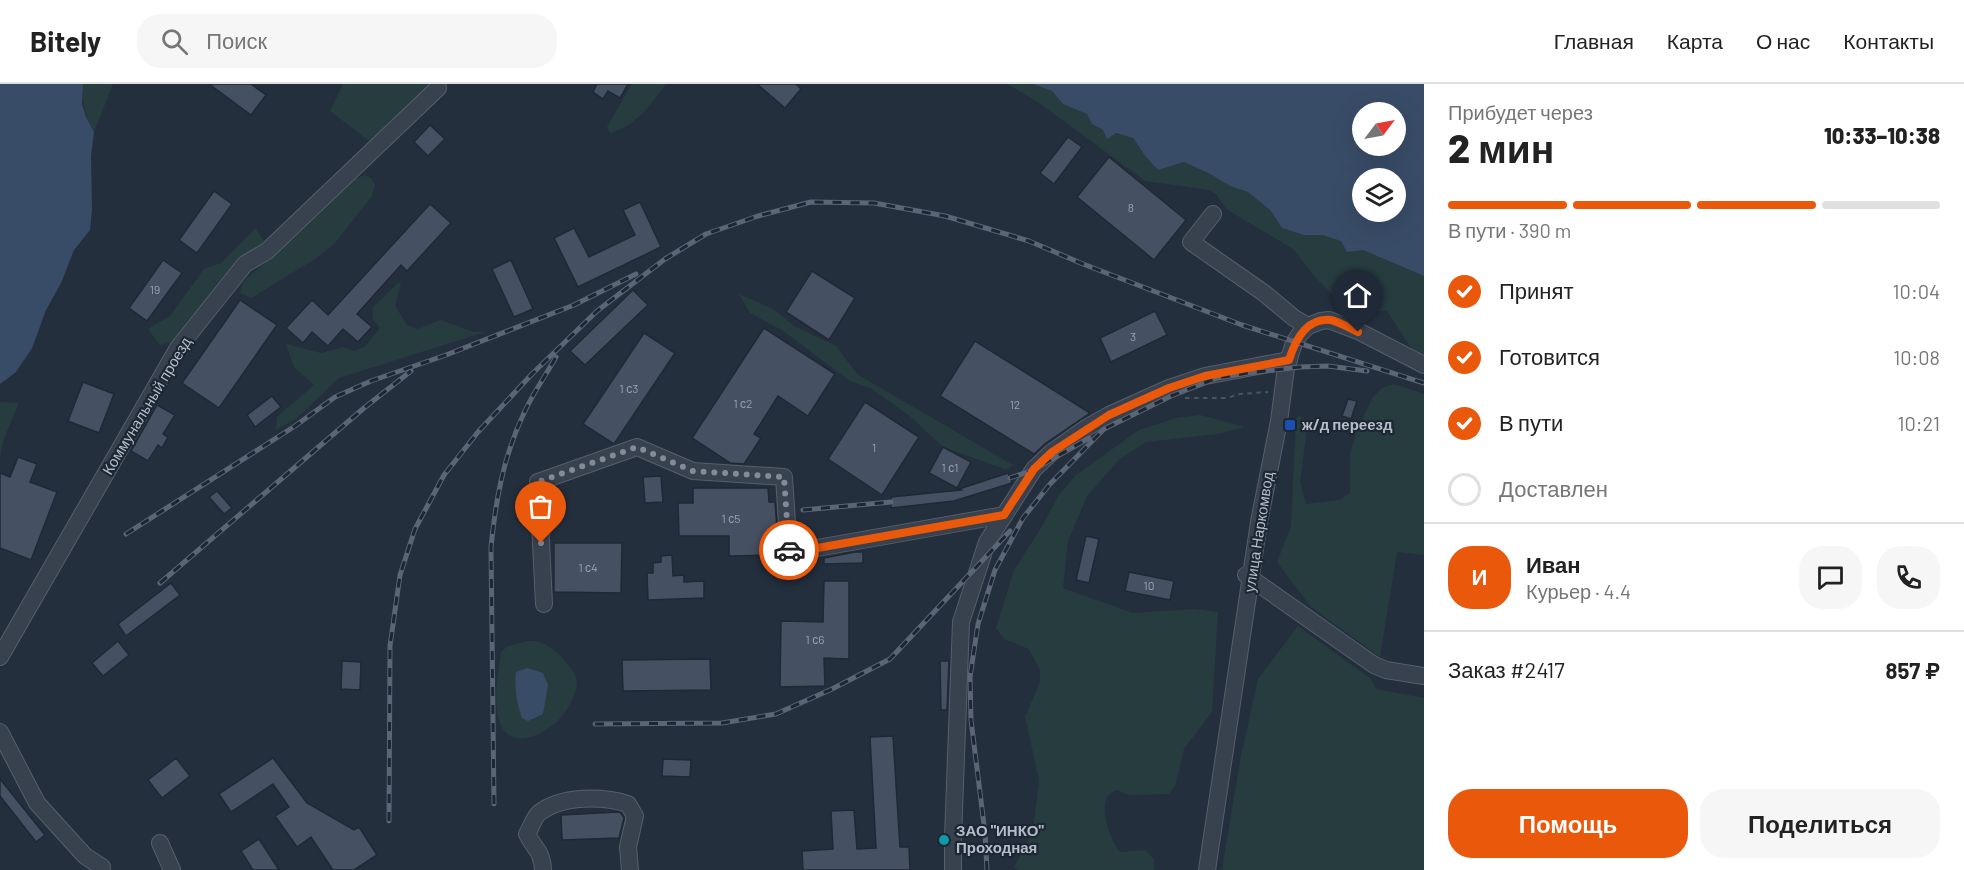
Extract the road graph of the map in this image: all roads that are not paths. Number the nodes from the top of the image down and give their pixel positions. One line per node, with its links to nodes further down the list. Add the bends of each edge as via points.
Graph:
1 (438, 88): 9 (street, Коммунальный проезд, via 267,251 245,264 178,348)
2 (1213, 214): 3 (street, via 1191,242)
3 (1308, 326): 4 (street, улица Наркомвод, via 1294,343); 5 (street, via 1321,321 1336,322)
4 (1289, 360): 6 (street, via 1205,376 1109,415 1052,452 1034,469); 7 (street, улица Наркомвод)
5 (1424, 365)
6 (1004, 515): 8 (street, via 789,553 784,477 693,471 637,447 538,482); 17 (street, via 987,542 961,622)
7 (1248, 577): 10 (street, via 1374,665); 18 (street, улица Наркомвод)
8 (544, 604)
9 (0, 657)
10 (1424, 676)
11 (0, 732): 13 (street, via 37,803 85,856)
12 (160, 843): 14 (street)
13 (107, 869)
14 (172, 870)
15 (543, 870): 16 (street, via 538,847 527,834 538,814 556,804 579,799 628,804 635,816 628,847)
16 (630, 870)
17 (953, 870)
18 (1208, 870)

